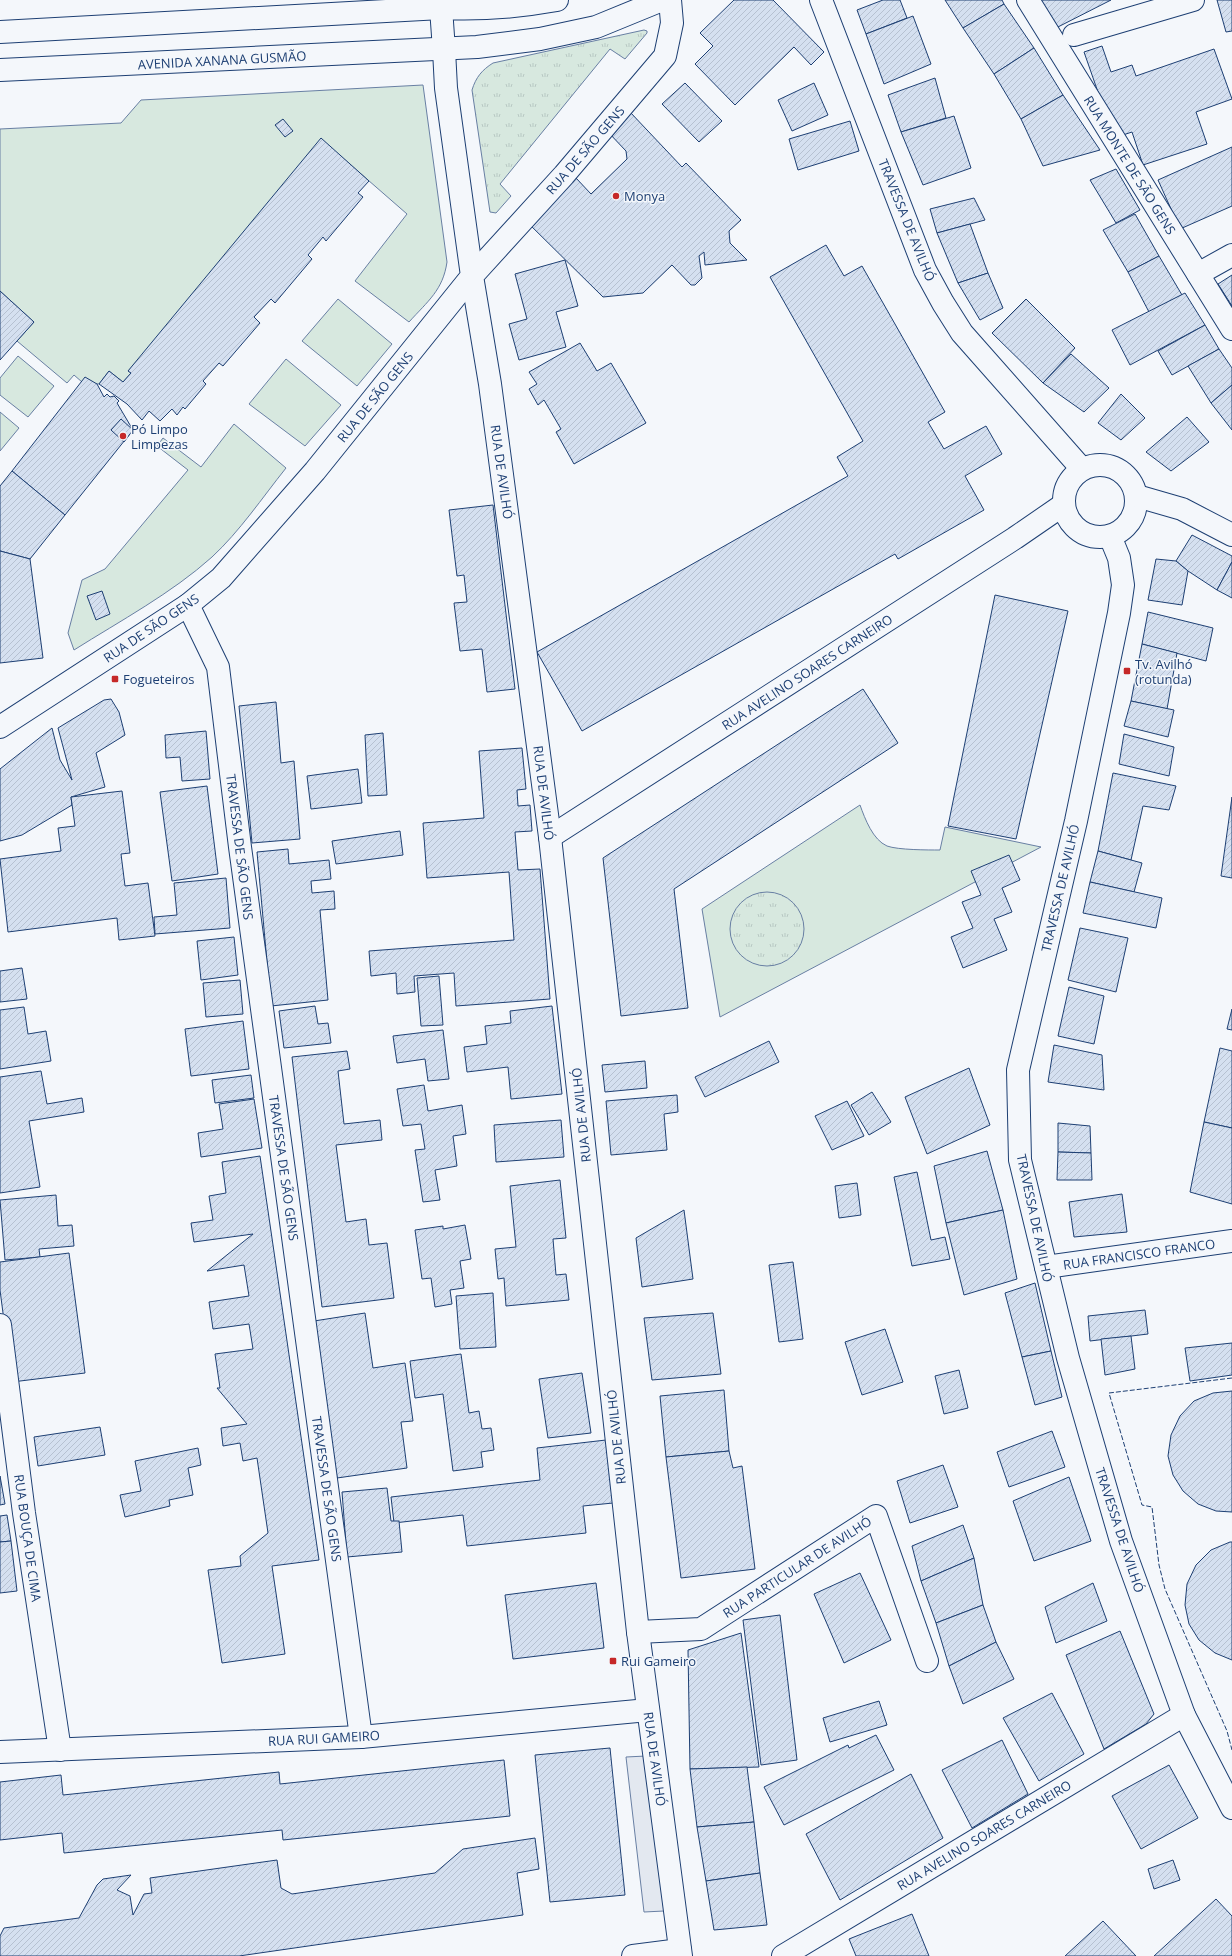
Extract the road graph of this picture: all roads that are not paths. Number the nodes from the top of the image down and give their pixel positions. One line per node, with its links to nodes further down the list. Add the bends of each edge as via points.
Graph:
1 (557, 0): 7 (street, via 526,6 476,10)
2 (662, 0): 10 (street, AVENIDA XANANA GUSMÃO, via 596,27 540,39)
3 (670, 0): 14 (street, RUA DE SÃO GENS, via 672,24 665,56 564,175)
4 (821, 0): 16 (street, TRAVESSA DE AVILHÓ, via 925,270 943,303 962,333)
5 (1028, 0): 13 (street, RUA MONTE DE SÃO GENS)
6 (1193, 0): 9 (street)
7 (441, 4): 8 (street); 10 (street)
8 (0, 32)
9 (1074, 35)
10 (444, 50): 11 (street, AVENIDA XANANA GUSMÃO); 14 (street, RUA DE AVILHÓ, via 446,88)
11 (0, 70)
12 (1232, 255): 13 (street)
13 (1198, 274): 15 (street, RUA MONTE DE SÃO GENS)
14 (472, 276): 21 (street, RUA DE SÃO GENS, via 236,563); 23 (street, RUA DE AVILHÓ, via 490,384)
15 (1232, 329)
16 (1082, 469): 17 (street, via 1093,465 1106,465 1117,469 1127,477); 18 (street, via 1067,484)
17 (1136, 496): 19 (street, via 1135,511 1130,522); 20 (street, via 1182,509)
18 (1063, 505): 19 (street, via 1066,515 1079,531 1099,538); 23 (street, RUA AVELINO SOARES CARNEIRO)
19 (1110, 536): 25 (street, TRAVESSA DE AVILHÓ, via 1119,558 1123,585 1119,613 1076,821 1018,1070 1020,1160)
20 (1232, 536)
21 (188, 606): 22 (street, RUA DE SÃO GENS); 31 (street, TRAVESSA DE SÃO GENS, via 218,668)
22 (0, 727)
23 (550, 836): 27 (street, RUA DE AVILHÓ)
24 (1232, 1241): 25 (street, RUA FRANCISCO FRANCO)
25 (1046, 1267): 30 (street, TRAVESSA DE AVILHÓ, via 1068,1358 1121,1541)
26 (0, 1325): 32 (street, RUA BOUÇA DE CIMA, via 24,1513)
27 (638, 1632): 28 (street, RUA PARTICULAR DE AVILHÓ, via 701,1629 876,1516); 29 (street, RUA DE AVILHÓ)
28 (927, 1661)
29 (648, 1710): 31 (street, RUA RUI GAMEIRO); 35 (street, RUA DE AVILHÓ)
30 (1184, 1715): 34 (street, TRAVESSA DE AVILHÓ); 37 (street, RUA AVELINO SOARES CARNEIRO)
31 (361, 1737): 32 (street, RUA RUI GAMEIRO)
32 (60, 1750): 33 (street, RUA RUI GAMEIRO)
33 (0, 1752)
34 (1232, 1808)
35 (681, 1953): 36 (street)
36 (633, 1956)
37 (783, 1956)

